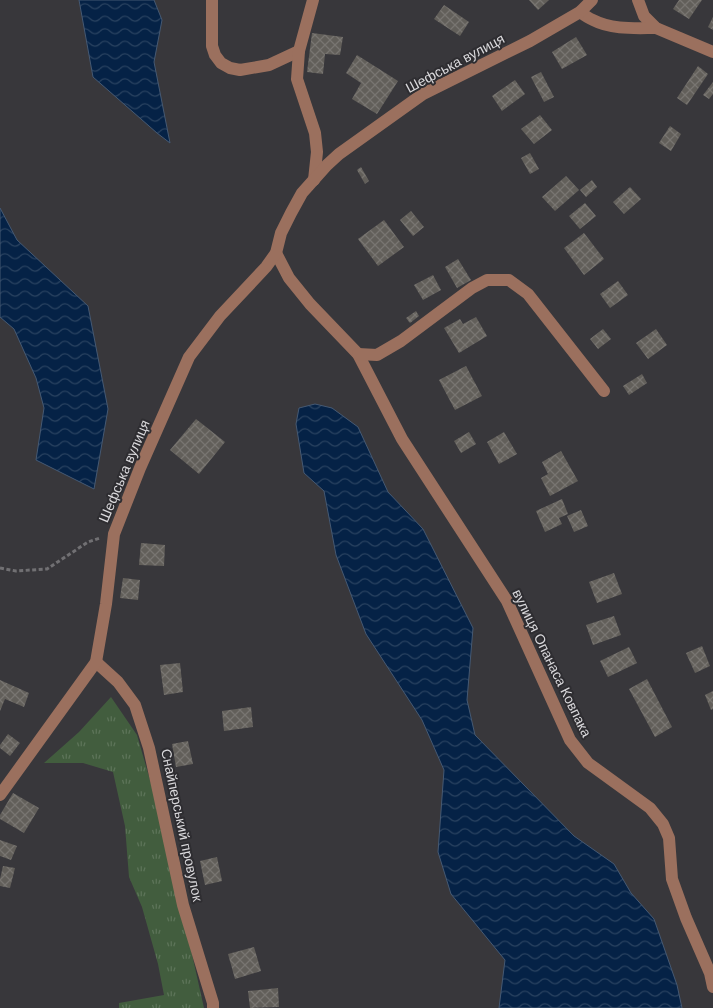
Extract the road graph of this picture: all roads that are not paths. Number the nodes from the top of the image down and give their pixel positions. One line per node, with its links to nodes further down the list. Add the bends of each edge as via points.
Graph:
1 (212, 0): 7 (street, via 212,46 221,63 240,70 269,65)
2 (313, 0): 7 (street)
3 (592, 0): 5 (street, Шефська вулиця)
4 (638, 0): 6 (street, via 644,16)
5 (580, 12): 6 (street, via 605,25); 9 (street, Шефська вулиця, via 530,41 422,94 339,154)
6 (656, 28): 8 (street)
7 (299, 51): 9 (street, via 297,79 315,133)
8 (713, 52)
9 (314, 180): 10 (street, Шефська вулиця, via 291,213)
10 (276, 253): 11 (street, вулиця Опанаса Ковпака, via 289,278 310,304); 13 (street, Шефська вулиця, via 220,316 189,357 140,468 114,534)
11 (358, 354): 12 (street, via 377,356 472,288 487,280 509,280 528,294); 15 (street, вулиця Опанаса Ковпака, via 402,439 507,601 570,740 588,763 650,808 662,824 669,838 672,879)
12 (604, 391)
13 (96, 662): 14 (street, Шефська вулиця); 16 (street, Снайперський провулок, via 118,682 135,705 149,748 183,905)
14 (0, 795)
15 (713, 987)
16 (214, 1008)

